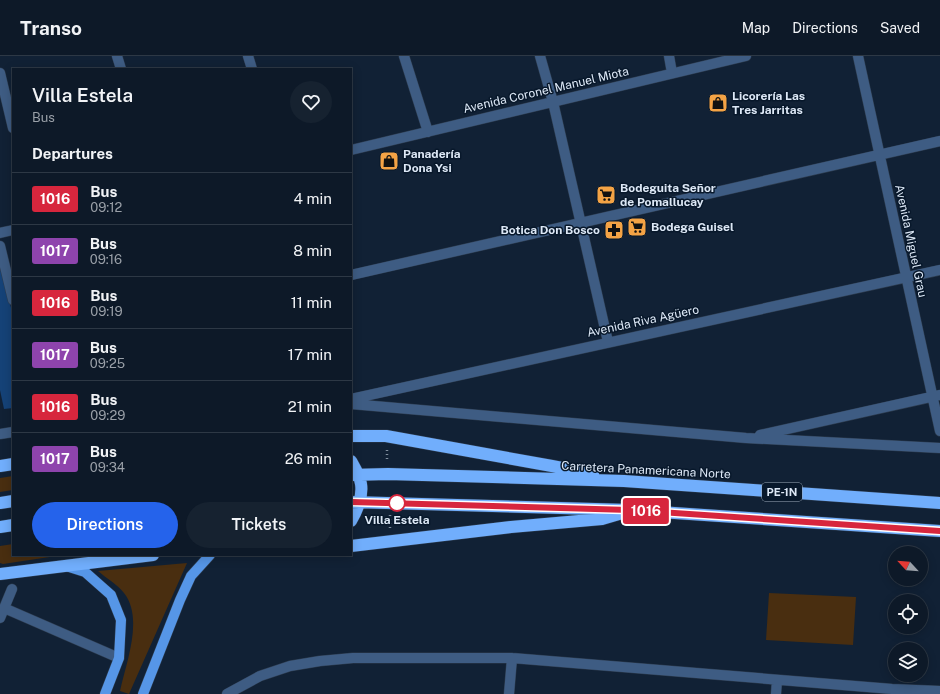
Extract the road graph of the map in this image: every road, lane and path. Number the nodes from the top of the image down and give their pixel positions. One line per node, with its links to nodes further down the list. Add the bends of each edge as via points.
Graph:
1 (117, 56): 9 (street)
2 (248, 56): 10 (street)
3 (404, 56): 15 (street)
4 (540, 56): 13 (street)
5 (669, 56): 12 (street)
6 (746, 56): 8 (street, Avenida Coronel Manuel Miota)
7 (858, 56): 18 (street, Avenida Miguel Grau)
8 (734, 57): 12 (street, Avenida Coronel Manuel Miota)
9 (121, 68)
10 (252, 68)
11 (0, 73): 14 (street)
12 (672, 74): 13 (street, Avenida Coronel Manuel Miota)
13 (553, 102): 15 (street, Avenida Coronel Manuel Miota); 19 (street)
14 (12, 124)
15 (428, 132): 17 (street, Avenida Coronel Manuel Miota)
16 (940, 141): 18 (street)
17 (352, 150)
18 (879, 155): 19 (street); 25 (street, Avenida Miguel Grau)
19 (580, 223): 24 (street); 27 (street)
20 (12, 230): 21 (street)
21 (0, 233)
22 (0, 246): 26 (street)
23 (940, 270): 25 (street, Avenida Riva Agüero)
24 (352, 275)
25 (906, 277): 27 (street, Avenida Riva Agüero); 28 (street, Avenida Miguel Grau)
26 (12, 296)
27 (608, 342): 29 (street, Avenida Riva Agüero)
28 (936, 396): 31 (street, Avenida Miguel Grau); 35 (street)
29 (352, 399)
30 (352, 404): 35 (street)
31 (940, 431)
32 (12, 432): 33 (street)
33 (0, 434)
34 (352, 436): 42 (highway, via 386,436)
35 (746, 438): 37 (street)
36 (387, 445): 38 (path)
37 (940, 448)
38 (387, 460)
39 (12, 464): 40 (highway)
40 (0, 466)
41 (354, 474): 42 (highway, Carretera Panamericana Norte / PE-1N); 44 (highway, via 361,483 361,492)
42 (624, 481): 45 (highway, Carretera Panamericana Norte / PE-1N)
43 (12, 501): 46 (highway)
44 (355, 502): 48 (highway); 49 (highway)
45 (940, 503)
46 (0, 504)
47 (389, 510): 52 (path)
48 (630, 510): 53 (highway); 54 (highway, via 602,519)
49 (352, 516)
50 (12, 525): 51 (highway)
51 (0, 527)
52 (390, 531)
53 (940, 531)
54 (352, 546)
55 (145, 556): 57 (highway)
56 (209, 556): 67 (main road, via 191,576)
57 (66, 566): 58 (highway); 61 (main road, via 85,572 111,595 121,620)
58 (0, 574)
59 (12, 589): 60 (street)
60 (1, 612): 61 (street)
61 (119, 658): 66 (main road)
62 (512, 658): 63 (street); 68 (street, via 353,658 320,661 290,666 260,676); 69 (street)
63 (777, 680): 64 (street); 70 (street)
64 (891, 691): 65 (street)
65 (940, 691)
66 (105, 694)
67 (143, 694)
68 (227, 694)
69 (509, 694)
70 (776, 694)

